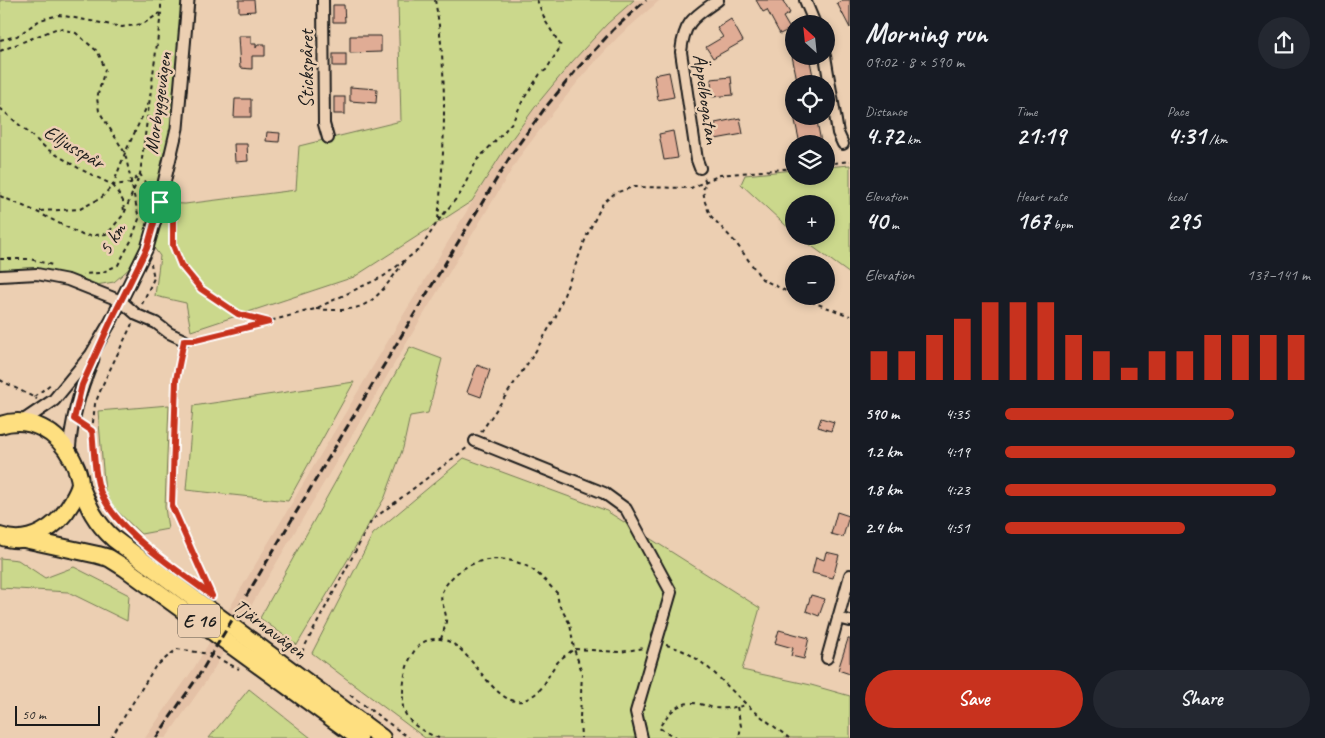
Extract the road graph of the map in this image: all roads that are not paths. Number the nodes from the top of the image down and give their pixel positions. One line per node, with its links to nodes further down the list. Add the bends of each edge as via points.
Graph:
1 (188, 0): 11 (street, Morbyggevägen, via 177,128 147,248)
2 (323, 0): 7 (street, Stickspåret, via 324,124)
3 (718, 0): 9 (street, Äppelbogatan, via 693,18 682,34 681,52)
4 (805, 0): 5 (street)
5 (811, 15)
6 (827, 65): 8 (street, via 838,133)
7 (328, 138)
8 (843, 144)
9 (700, 168)
10 (0, 276): 11 (street, via 37,274 68,280)
11 (121, 301): 12 (street, Morbyggevägen); 13 (street, via 137,315)
12 (111, 321): 14 (street, Morbyggevägen, via 91,355 48,405); 16 (street, Morbyggevägen, via 82,385)
13 (184, 340)
14 (8, 422): 16 (highway, E 16, via 51,433)
15 (475, 441): 25 (street, via 604,493 626,510 671,592 636,712)
16 (69, 453): 17 (highway, E 16, via 77,469)
17 (80, 486): 18 (highway, E 16, via 60,520 44,531); 24 (highway, Tjärnavägen / E 16, via 91,513 100,527 114,539)
18 (8, 539): 23 (highway, Tjärnavägen / E 16, via 109,558)
19 (850, 576): 20 (street)
20 (838, 618): 21 (street); 22 (street)
21 (850, 621)
22 (827, 658)
23 (359, 738)
24 (382, 738)
25 (642, 738)

